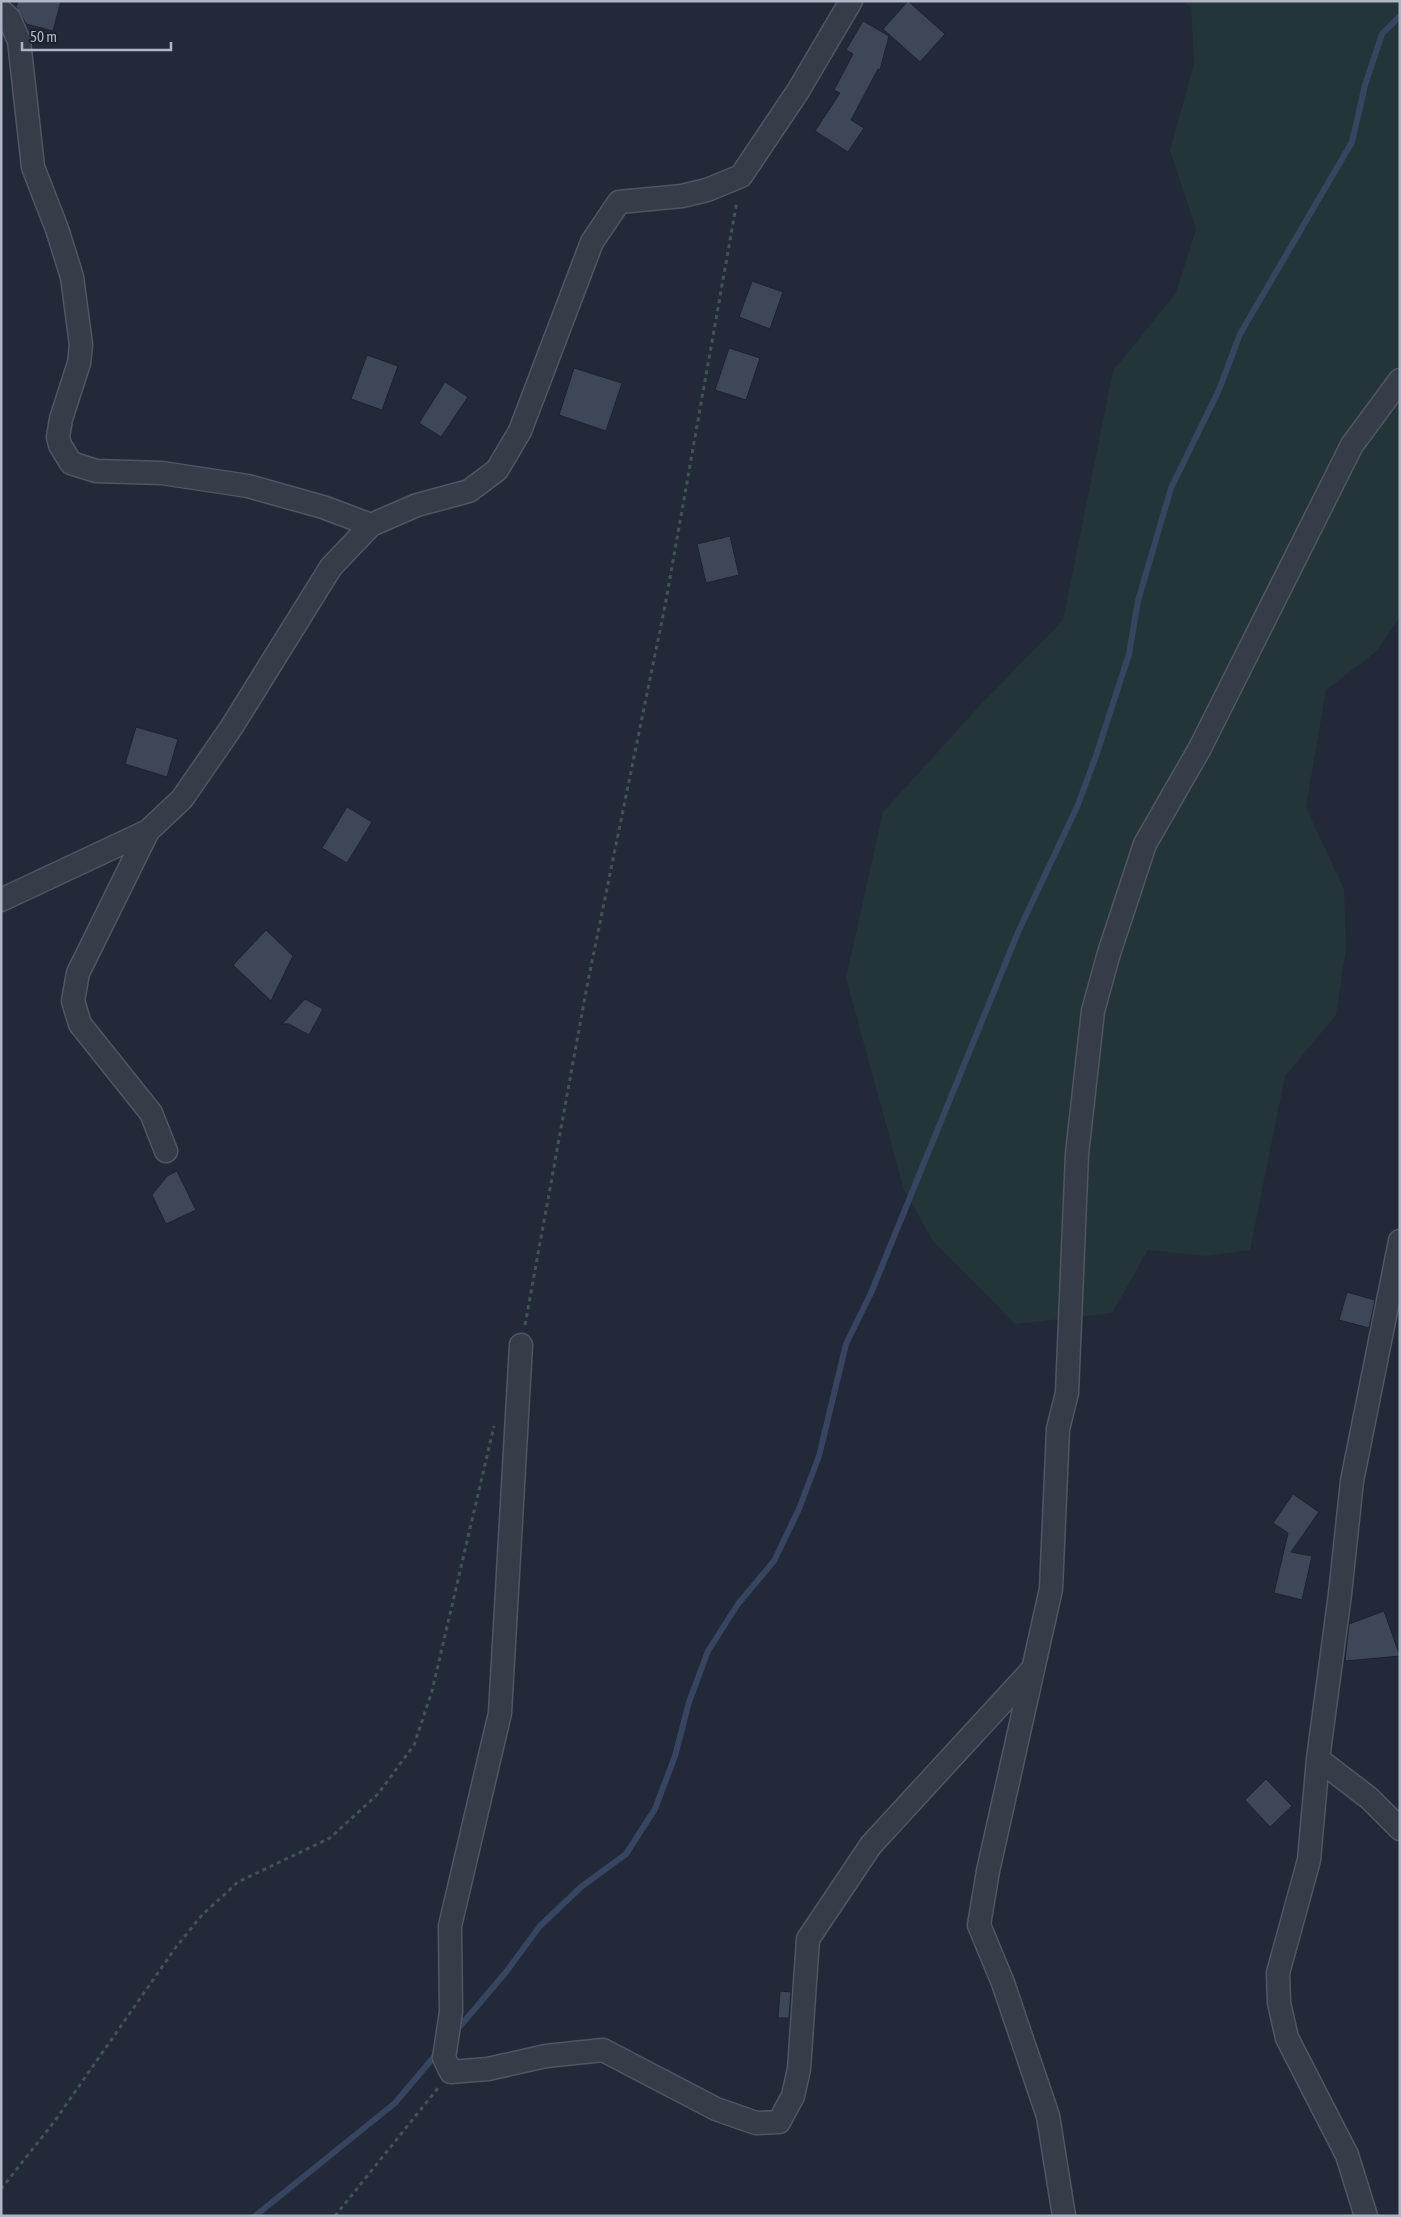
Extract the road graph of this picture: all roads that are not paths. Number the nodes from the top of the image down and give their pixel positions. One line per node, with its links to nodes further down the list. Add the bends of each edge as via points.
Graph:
1 (851, 1): 4 (street, via 798,91 741,176 682,196 619,202 592,242 520,431 497,470 469,491 417,505)
2 (1, 11): 4 (street, via 9,18 19,41 33,167 72,277 81,345 58,437 71,463 96,471 162,473 248,486 323,507)
3 (1400, 380): 10 (street, via 1352,445 1200,748 1145,844 1109,953 1093,1011 1077,1154 1068,1393 1058,1429 1051,1589)
4 (371, 525): 5 (street, via 331,567 231,728 182,799)
5 (148, 831): 6 (street); 7 (street, via 78,973 73,1001 80,1024 151,1113)
6 (1, 900)
7 (166, 1151)
8 (1400, 1241): 11 (street, via 1352,1481)
9 (521, 1345): 10 (street, via 500,1713 450,1926 451,2012 444,2058 451,2072 603,2050 716,2109 756,2123 779,2122 793,2096 799,2070 808,1939 871,1845)
10 (1032, 1670): 13 (street, via 979,1925 1003,1983 1048,2116)
11 (1318, 1759): 12 (street, via 1369,1798); 14 (street, via 1309,1860 1278,1973 1279,2003 1287,2038 1347,2155)
12 (1400, 1829)
13 (1064, 2216)
14 (1366, 2216)

